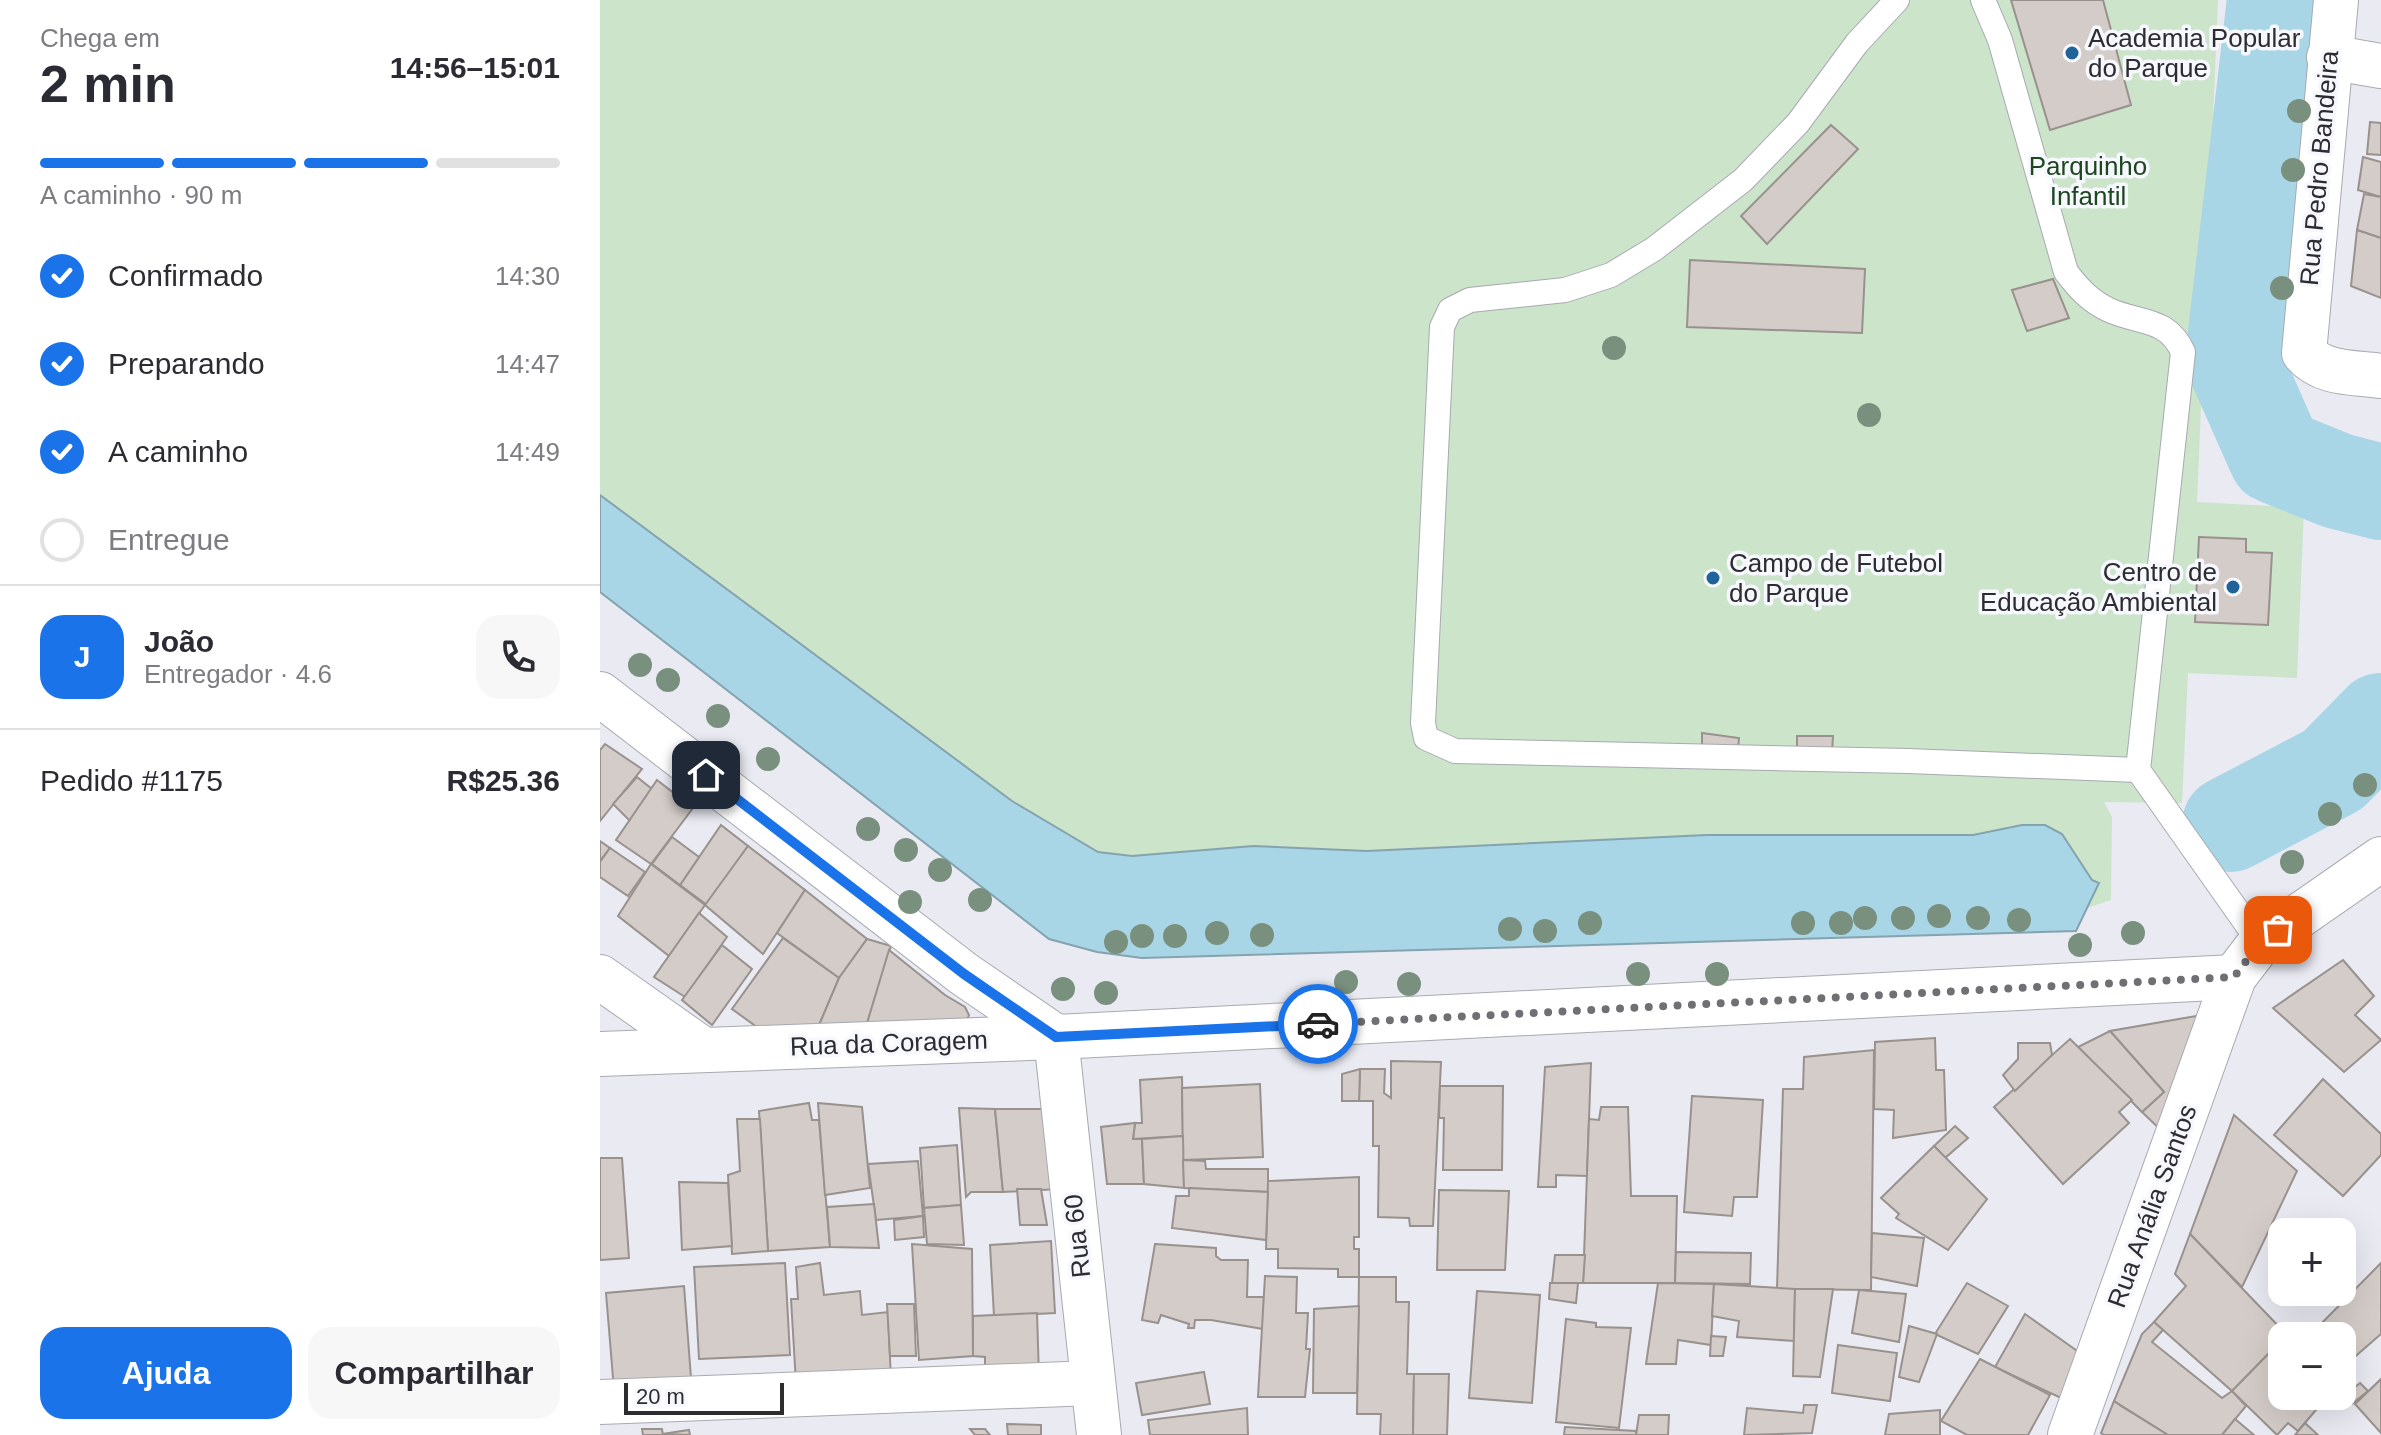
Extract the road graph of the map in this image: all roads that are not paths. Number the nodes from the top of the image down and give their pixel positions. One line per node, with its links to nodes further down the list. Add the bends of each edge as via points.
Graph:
1 (1897, 0): 8 (lane, via 1754,169 1654,249 1611,275 1565,290 1470,300 1450,310 1442,327 1426,738 1455,751)
2 (1983, 0): 8 (lane, via 2000,40 2066,272 2083,295 2162,326 2176,336 2183,352)
3 (2336, 0): 4 (street, Rua Pedro Bandeira)
4 (2329, 57): 5 (street); 6 (street, Rua Pedro Bandeira, via 2304,353 2314,364)
5 (2381, 66)
6 (2381, 376)
7 (600, 694): 12 (street, via 964,974)
8 (2138, 770): 10 (lane)
9 (2381, 859): 10 (street)
10 (2247, 960): 12 (street, Rua da Coragem); 18 (street, Rua Anália Santos)
11 (600, 977): 13 (street)
12 (1056, 1037): 13 (street, Rua da Coragem); 15 (street, Rua 60)
13 (702, 1049): 14 (street, Rua da Coragem)
14 (600, 1054)
15 (1092, 1383): 16 (street); 17 (street, Rua 60)
16 (600, 1402)
17 (1099, 1435)
18 (2070, 1435)

